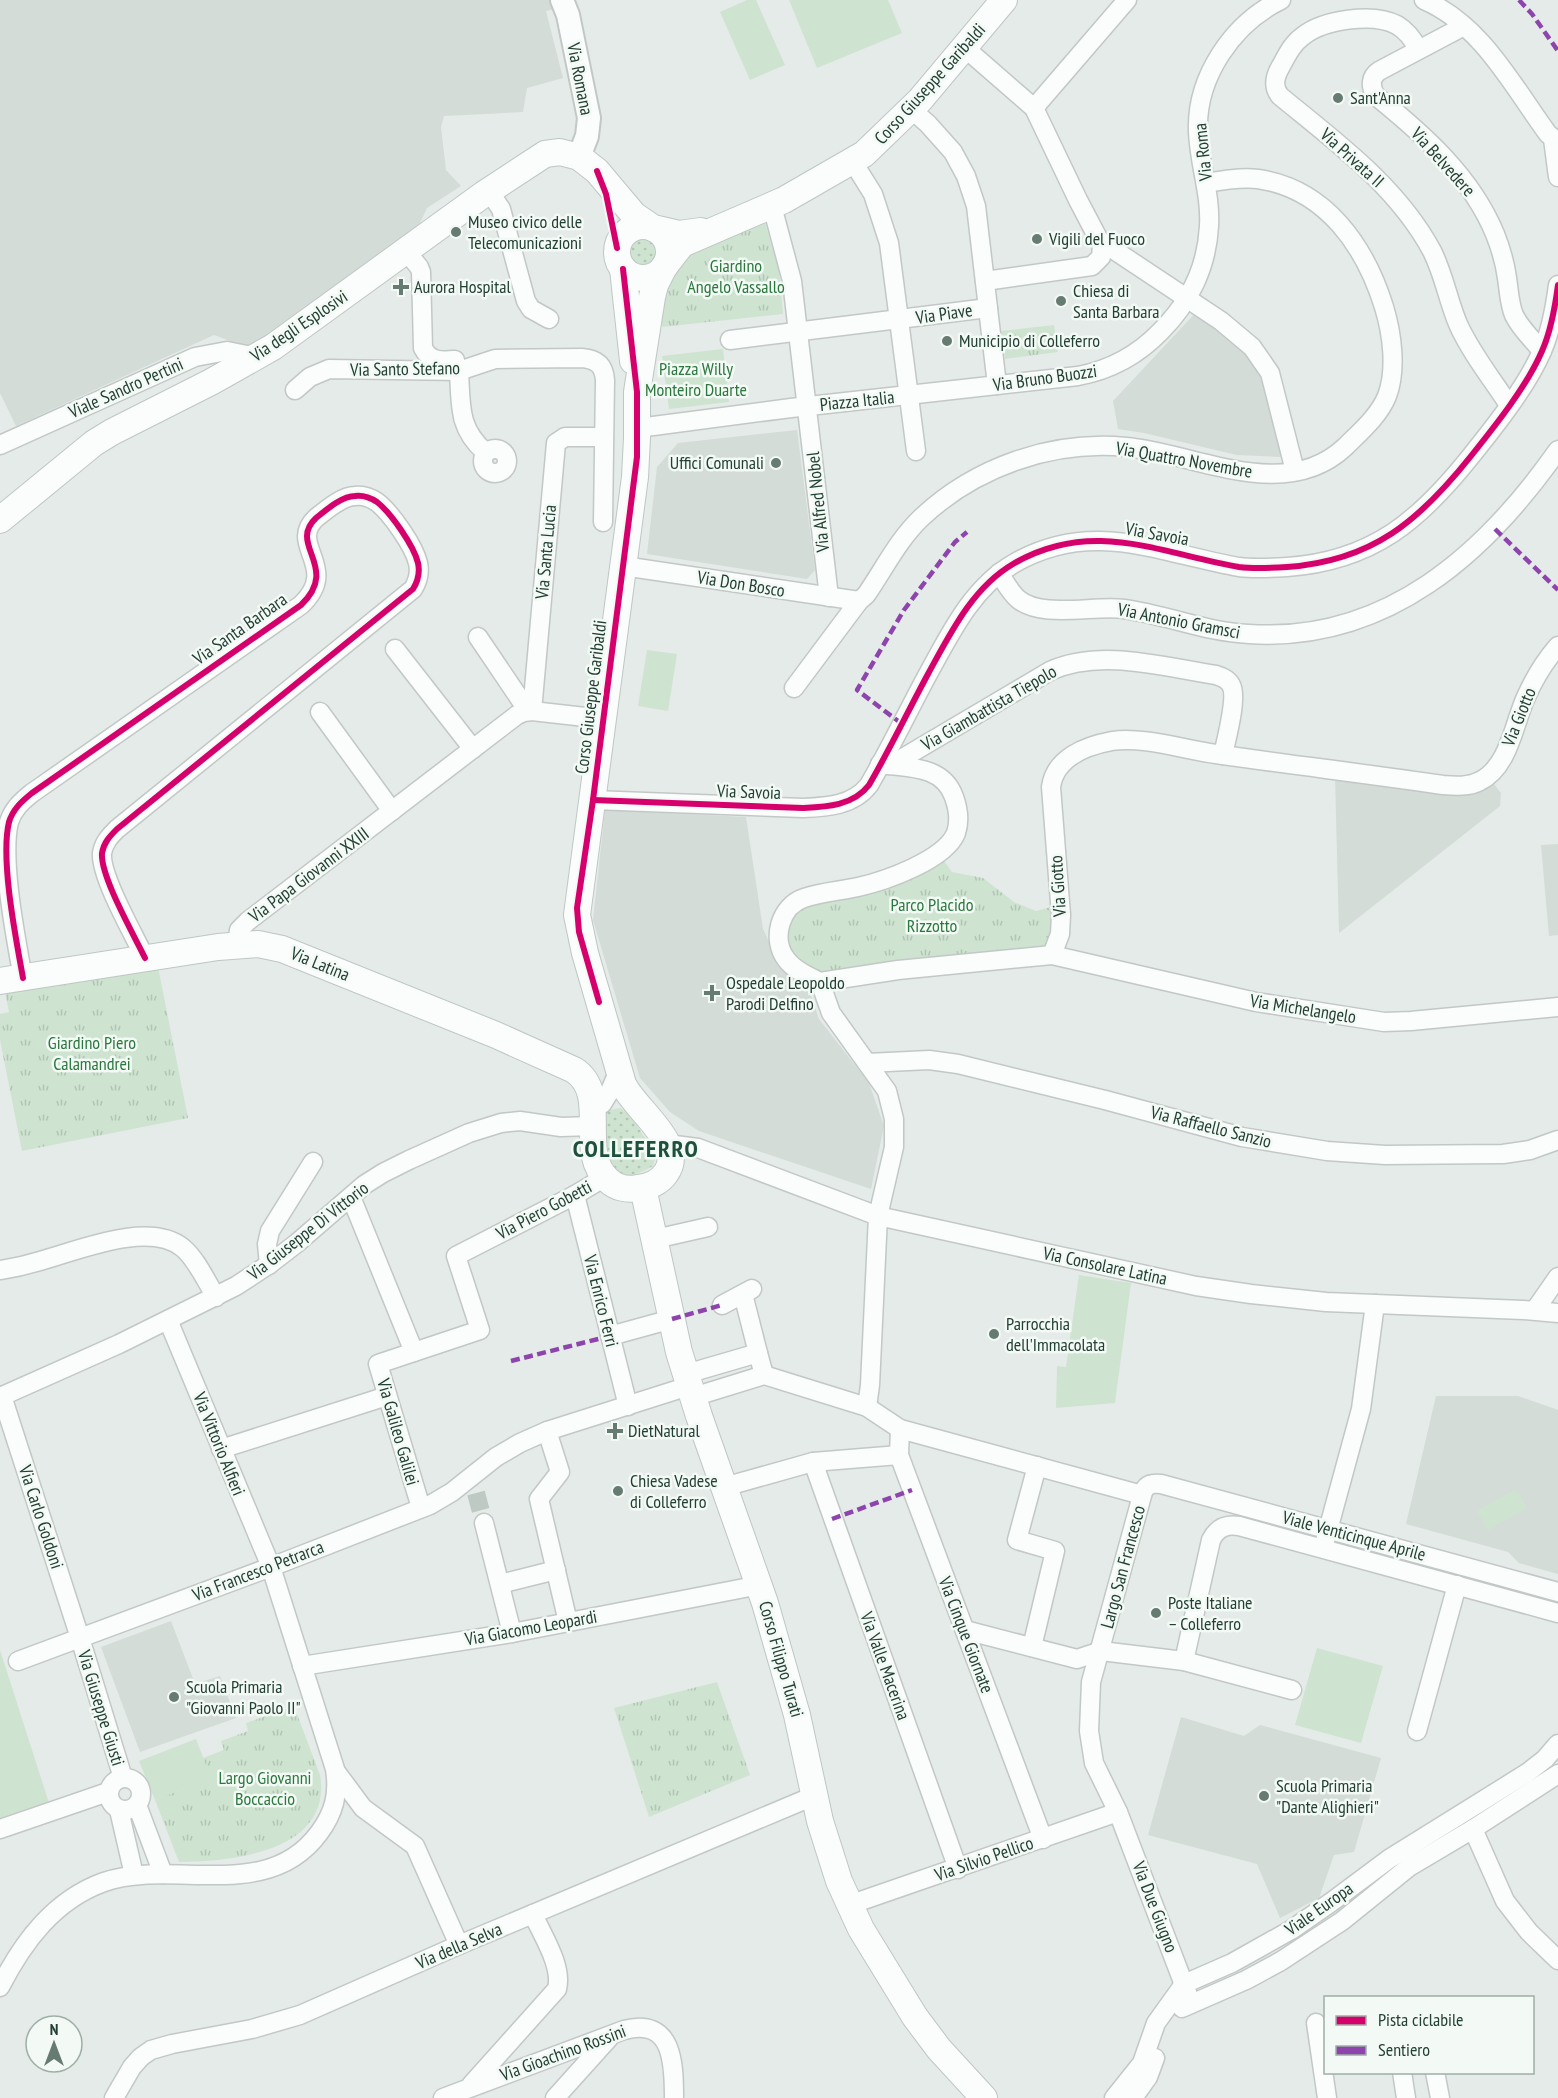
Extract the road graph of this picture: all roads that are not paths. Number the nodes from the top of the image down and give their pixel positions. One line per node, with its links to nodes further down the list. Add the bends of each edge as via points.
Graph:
1 (562, 0): 13 (street, Via Romana, via 589,118)
2 (1004, 0): 7 (main road, Corso Giuseppe Garibaldi)
3 (1127, 0): 9 (street)
4 (1281, 0): 15 (street, Via Roma, via 1236,34 1205,86 1198,132)
5 (1424, 0): 6 (street)
6 (1464, 26): 8 (street, Via Belvedere); 11 (street, via 1504,70)
7 (965, 48): 9 (street); 10 (main road, Corso Giuseppe Garibaldi)
8 (1418, 49): 32 (street, Via Belvedere, via 1376,73 1373,92 1430,142 1473,193 1502,252 1513,312); 40 (street, Via Privata II, via 1406,32 1389,22 1335,22 1314,29 1297,41 1275,76 1277,94 1347,150 1409,215 1432,251 1460,326)
9 (1034, 108): 20 (street)
10 (911, 109): 12 (main road, Corso Giuseppe Garibaldi); 24 (street, via 941,137 960,164 976,206)
11 (1556, 141): 14 (street)
12 (853, 162): 17 (main road, Corso Giuseppe Garibaldi); 29 (street, Piazza Italia, via 869,186 887,232)
13 (588, 164): 16 (main road, Via degli Esplosivi, via 560,152 545,154); 19 (main road, via 630,211); 22 (main road, via 606,194)
14 (1558, 177)
15 (1206, 183): 26 (street, Via Roma, via 1207,247); 48 (street, Via Quattro Novembre, via 1238,178 1258,180 1294,190 1314,201 1353,240 1381,297 1392,356 1383,405 1338,452)
16 (484, 194): 21 (main road, Via degli Esplosivi); 28 (street, via 501,209 526,301 531,309)
17 (772, 206): 18 (main road, Corso Giuseppe Garibaldi); 30 (street, via 790,271)
18 (722, 227): 19 (main road, Corso Giuseppe Garibaldi, via 685,234); 23 (main road, Corso Giuseppe Garibaldi, via 682,244)
19 (653, 228): 22 (main road, via 630,230 619,241); 23 (main road, via 668,245)
20 (1099, 240): 24 (street, via 1101,257 1092,266); 26 (street)
21 (406, 251): 33 (main road, Via degli Esplosivi); 34 (street, via 421,272 423,344 428,357)
22 (620, 259): 23 (main road, via 635,277 657,274); 38 (main road)
23 (664, 267): 38 (main road, Corso Giuseppe Garibaldi, via 651,297)
24 (985, 281): 27 (street)
25 (1558, 285): 32 (street, Via Savoia)
26 (1188, 297): 36 (street, Via Bruno Buozzi, via 1154,338 1107,369); 48 (street, via 1252,347 1270,373)
27 (987, 308): 29 (street, Via Piave); 36 (street)
28 (549, 319)
29 (900, 320): 30 (street); 39 (street, Piazza Italia)
30 (799, 332): 31 (street); 41 (street, Piazza Italia)
31 (730, 340)
32 (1542, 351): 40 (street, Via Savoia)
33 (256, 357): 44 (street, Viale Sandro Pertini, via 227,351 195,357); 49 (main road, Via degli Esplosivi, via 94,443)
34 (495, 359): 35 (street, Via Santo Stefano); 43 (street, Via Santo Stefano, via 582,357 600,365 604,373)
35 (459, 371): 37 (street, Via Santo Stefano, via 329,369 310,376); 47 (street, via 466,430)
36 (997, 385): 39 (street, Via Bruno Buozzi)
37 (295, 390)
38 (637, 392): 42 (main road, Corso Giuseppe Garibaldi)
39 (910, 395): 41 (street, Piazza Italia); 46 (street)
40 (1509, 405): 52 (street, Via Savoia, via 1466,462 1425,507 1390,536 1351,555 1301,566 1255,568 1136,543 1088,542 1042,550)
41 (808, 406): 42 (street); 53 (street, Via Alfred Nobel)
42 (638, 428): 51 (main road, Corso Giuseppe Garibaldi)
43 (604, 437): 50 (street); 59 (street, Via Santa Lucia, via 565,437 556,443)
44 (0, 445)
45 (1558, 450): 52 (street, Via Antonio Gramsci, via 1495,529 1444,574 1380,611 1326,628 1250,634 1115,608 1042,609 1019,600)
46 (916, 451)
47 (485, 452)
48 (1295, 471): 54 (street, Via Quattro Novembre, via 1249,472 1116,446 1064,449 1027,457 971,480 928,511)
49 (0, 520)
50 (603, 522)
51 (623, 566): 53 (street, Via Don Bosco); 61 (main road, Corso Giuseppe Garibaldi)
52 (999, 573): 64 (street, Via Savoia, via 981,590 949,637)
53 (829, 597): 54 (street, Via Don Bosco)
54 (859, 601): 58 (street, Via Quattro Novembre)
55 (478, 637): 59 (street)
56 (1558, 646): 63 (street, Via Giotto, via 1531,685 1496,767 1473,784 1443,785)
57 (395, 649): 62 (street)
58 (794, 688)
59 (530, 711): 61 (street); 62 (street, Via Papa Giovanni XXIII, via 517,715)
60 (320, 712): 66 (street)
61 (603, 719): 65 (main road, Corso Giuseppe Garibaldi)
62 (473, 749): 66 (street, Via Papa Giovanni XXIII)
63 (1224, 755): 64 (street, Via Giambattista Tiepolo, via 1233,697 1226,680 1139,663 1093,660 1050,671); 68 (street, Via Giotto, via 1122,740 1082,750 1060,765 1051,787 1061,928)
64 (885, 765): 65 (street, Via Savoia, via 864,791 829,806 770,808); 71 (street, via 927,770 944,779 957,805 956,832 937,853 903,873 804,898 789,909 780,925 781,950 791,964)
65 (593, 800): 74 (main road, Corso Giuseppe Garibaldi, via 577,915)
66 (392, 811): 67 (street, Via Papa Giovanni XXIII, via 244,924)
67 (237, 945): 69 (main road, Via Latina); 76 (main road, Via Latina, via 266,945 299,955 570,1067 588,1085)
68 (1052, 955): 71 (street); 72 (street, Via Michelangelo, via 1256,1002 1375,1021)
69 (145, 958): 70 (main road, Via Latina); 70 (street, Via Santa Barbara, via 106,874 102,860 105,844 117,829 413,589 419,570 413,550 372,499 354,495 342,499 311,524 307,543 317,573 314,589 301,605 16,808 8,830 7,862)
70 (11, 980)
71 (820, 982): 73 (street, via 831,1014)
72 (1558, 1007)
73 (867, 1063): 77 (street, Via Raffaello Sanzio, via 929,1060 958,1064 1242,1137 1320,1151 1503,1154); 84 (street, via 891,1100 895,1127)
74 (619, 1070): 75 (main road, Corso Giuseppe Garibaldi, via 625,1089); 76 (street)
75 (634, 1100): 76 (main road, via 617,1097); 78 (main road)
76 (595, 1115): 80 (main road, via 595,1154); 83 (street, Via Giuseppe Di Vittorio, via 561,1127 520,1121 468,1133 394,1167)
77 (1558, 1140)
78 (667, 1144): 81 (main road, via 672,1154 671,1166 660,1180); 84 (street, Via Consolare Latina, via 698,1148)
79 (313, 1162): 87 (street, via 270,1231)
80 (605, 1177): 81 (main road, via 623,1188); 82 (street, Via Piero Gobetti)
81 (643, 1188): 86 (main road, Corso Filippo Turati)
82 (575, 1195): 97 (street, Via Enrico Ferri); 98 (street, Via Piero Gobetti, via 456,1256 480,1330)
83 (351, 1197): 87 (street, Via Giuseppe Di Vittorio); 99 (street)
84 (878, 1216): 91 (street, Via Consolare Latina, via 1202,1287 1279,1298); 106 (street)
85 (708, 1227): 86 (street)
86 (655, 1239): 95 (main road, Corso Filippo Turati)
87 (269, 1265): 90 (street, Via Giuseppe Di Vittorio)
88 (0, 1270): 90 (street, via 104,1243 155,1237 187,1252)
89 (1558, 1277): 93 (street)
90 (216, 1297): 96 (street, Via Giuseppe Di Vittorio)
91 (1375, 1304): 93 (street, Via Consolare Latina); 117 (street, via 1361,1409)
92 (722, 1305): 100 (street, via 748,1291)
93 (1535, 1310): 94 (street, Via Consolare Latina)
94 (1558, 1313)
95 (672, 1319): 97 (street); 102 (main road, Corso Filippo Turati)
96 (168, 1320): 104 (street, Via Giuseppe Di Vittorio); 109 (street, Via Vittorio Alfieri)
97 (610, 1336): 105 (street, Via Enrico Ferri)
98 (456, 1338): 99 (street, Via Galileo Galilei)
99 (414, 1353): 103 (street, Via Galileo Galilei, via 378,1364)
100 (758, 1353): 101 (street); 102 (street)
101 (764, 1375): 102 (street); 106 (street, Viale Venticinque Aprile)
102 (690, 1386): 105 (street, Via Francesco Petrarca); 113 (main road, Corso Filippo Turati)
103 (387, 1396): 109 (street); 115 (street, Via Galileo Galilei)
104 (1, 1397): 129 (street, Via Carlo Goldoni)
105 (628, 1406): 108 (street, Via Francesco Petrarca)
106 (867, 1407): 107 (street, Viale Venticinque Aprile)
107 (900, 1429): 110 (street, Via Cinque Giornate); 112 (street, Viale Venticinque Aprile)
108 (548, 1431): 115 (street, Via Francesco Petrarca, via 488,1463 474,1485); 120 (street, via 560,1472 539,1499)
109 (221, 1449): 119 (street, Via Vittorio Alfieri)
110 (899, 1455): 111 (street); 127 (street, Via Cinque Giornate)
111 (813, 1462): 113 (street); 148 (street, Via Valle Macerina)
112 (1037, 1466): 114 (street, Viale Venticinque Aprile); 130 (street, via 1017,1540 1055,1551)
113 (724, 1488): 122 (main road, Corso Filippo Turati)
114 (1145, 1490): 117 (street, Viale Venticinque Aprile, via 1161,1484); 131 (street, Largo San Francesco)
115 (421, 1509): 119 (street, Via Francesco Petrarca)
116 (484, 1523): 121 (street)
117 (1329, 1529): 118 (street); 124 (street, Viale Venticinque Aprile)
118 (1323, 1549): 123 (street, Viale Venticinque Aprile); 133 (street, Viale Venticinque Aprile, via 1235,1526 1221,1528 1211,1540)
119 (270, 1567): 129 (street, Via Francesco Petrarca); 134 (street)
120 (556, 1570): 121 (street); 126 (street)
121 (500, 1584): 128 (street)
122 (759, 1585): 126 (street, Via Giacomo Leopardi); 142 (main road, Corso Filippo Turati)
123 (1457, 1585): 125 (street, Viale Venticinque Aprile); 136 (street)
124 (1558, 1592)
125 (1558, 1613)
126 (568, 1622): 128 (street, Via Giacomo Leopardi)
127 (964, 1630): 130 (street); 147 (street, Via Cinque Giornate)
128 (512, 1633): 134 (street, Via Giacomo Leopardi)
129 (80, 1638): 132 (street, Via Francesco Petrarca); 140 (street, Via Giuseppe Giusti)
130 (1032, 1647): 131 (street, via 1077,1659)
131 (1101, 1651): 133 (street); 144 (street, Largo San Francesco, via 1091,1682 1090,1740 1097,1771)
132 (18, 1661)
133 (1184, 1661): 135 (street)
134 (302, 1665): 138 (street)
135 (1292, 1690)
136 (1418, 1731)
137 (1558, 1744): 155 (street, Viale Europa, via 1534,1769 1389,1859 1291,1930)
138 (335, 1769): 149 (street, via 337,1793 330,1817 316,1837 289,1860 241,1874); 153 (street, via 363,1808 415,1846)
139 (1558, 1774): 146 (street, Viale Europa)
140 (123, 1778): 141 (street, Via Giuseppe Giusti, via 113,1782); 143 (street, Via Giuseppe Giusti, via 138,1784 141,1795)
141 (108, 1792): 143 (street, Via Giuseppe Giusti, via 111,1803); 145 (street)
142 (816, 1795): 151 (main road, Corso Filippo Turati, via 828,1848); 152 (street, Via della Selva)
143 (128, 1807): 149 (street, Via Giuseppe Giusti); 150 (street, Via Giuseppe Giusti)
144 (1118, 1812): 147 (street, Via Silvio Pellico); 155 (street, Via Due Giugno)
145 (0, 1828)
146 (1473, 1829): 154 (street, via 1510,1909); 157 (street, Viale Europa, via 1409,1866 1342,1921 1281,1961)
147 (1043, 1839): 148 (street, Via Silvio Pellico)
148 (957, 1869): 151 (street, Via Silvio Pellico)
149 (164, 1874): 150 (street)
150 (134, 1875): 156 (street, via 89,1889 48,1918 21,1949)
151 (849, 1905): 167 (main road, Corso Filippo Turati, via 915,2017)
152 (533, 1914): 153 (street, Via della Selva); 162 (street, via 556,1965 556,1989)
153 (459, 1945): 163 (street, Via della Selva, via 286,2020 151,2050 132,2067)
154 (1558, 1960)
155 (1184, 1984): 157 (street, Via Due Giugno); 168 (street, via 1156,2023 1142,2063)
156 (0, 1987)
157 (1191, 2002): 169 (street, Viale Europa, via 1176,2013 1166,2028 1151,2071)
158 (1316, 2023): 170 (street)
159 (613, 2034): 162 (street, Via Gioachino Rossini); 165 (street); 166 (street, Via Gioachino Rossini, via 642,2027 663,2037 672,2063)
160 (1402, 2074): 171 (street)
161 (1435, 2074): 172 (street)
162 (470, 2086): 164 (street, Via Gioachino Rossini)
163 (114, 2098)
164 (443, 2098)
165 (555, 2098)
166 (674, 2098)
167 (984, 2098)
168 (1114, 2098)
169 (1133, 2098)
170 (1327, 2098)
171 (1406, 2098)
172 (1440, 2098)

